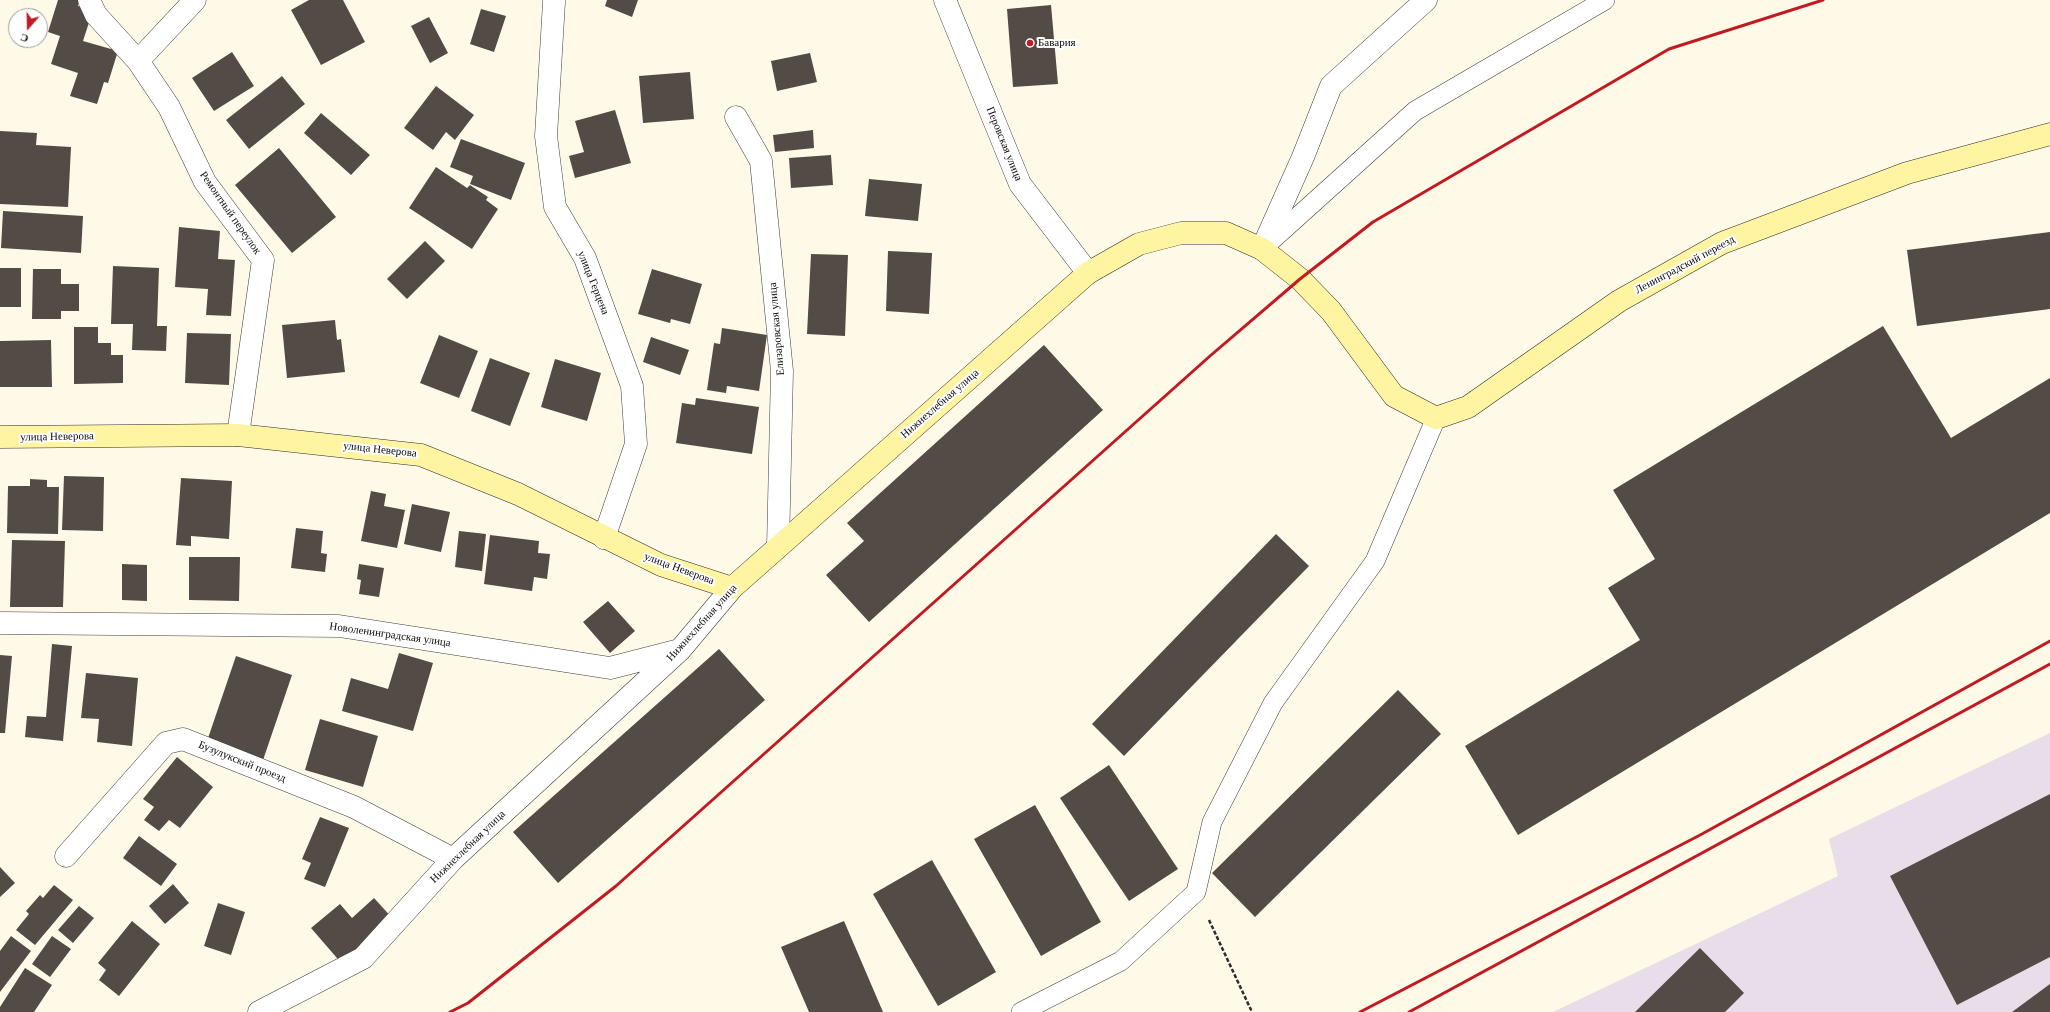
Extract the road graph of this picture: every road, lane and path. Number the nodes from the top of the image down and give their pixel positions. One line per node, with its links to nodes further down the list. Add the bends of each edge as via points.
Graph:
1 (89, 0): 7 (street, Ремонтный переулок, via 96,15)
2 (195, 0): 7 (street)
3 (945, 0): 11 (street, Перовская улица, via 1020,184)
4 (1426, 0): 10 (street, via 1331,86)
5 (1605, 0): 10 (lane, via 1415,111)
6 (554, 2): 15 (street, улица Герцена, via 546,136 555,208 585,258 632,386 636,444)
7 (138, 61): 13 (street, Ремонтный переулок, via 169,107 205,182 263,260)
8 (736, 117): 16 (street, Елизаровская улица, via 761,161 782,371)
9 (2050, 134): 12 (street, Ленинградский переезд, via 1907,173 1722,243 1619,300 1468,407)
10 (1262, 249): 11 (street, Нижнехлебная улица, via 1226,232 1181,233 1140,244); 12 (street, Нижнехлебная улица, via 1300,279 1331,312 1394,396)
11 (1088, 273): 16 (street, Нижнехлебная улица)
12 (1436, 418): 22 (lane, via 1375,562 1273,703 1212,822)
13 (238, 435): 14 (street, улица Неверова); 15 (street, улица Неверова, via 421,455 518,494)
14 (0, 437)
15 (604, 538): 17 (street, улица Неверова, via 661,565)
16 (778, 547): 17 (street, Нижнехлебная улица)
17 (732, 588): 19 (street, Нижнехлебная улица)
18 (0, 623): 19 (street, Новоленинградская улица, via 338,626 610,668)
19 (680, 650): 21 (street, Нижнехлебная улица)
20 (66, 856): 21 (street, Бузулукский проезд, via 166,743 183,739 354,807)
21 (453, 859): 23 (street, Нижнехлебная улица, via 363,958)
22 (1196, 892): 24 (lane, via 1121,960); 25 (path)
23 (260, 1012)
24 (1021, 1012)
25 (1252, 1012)

